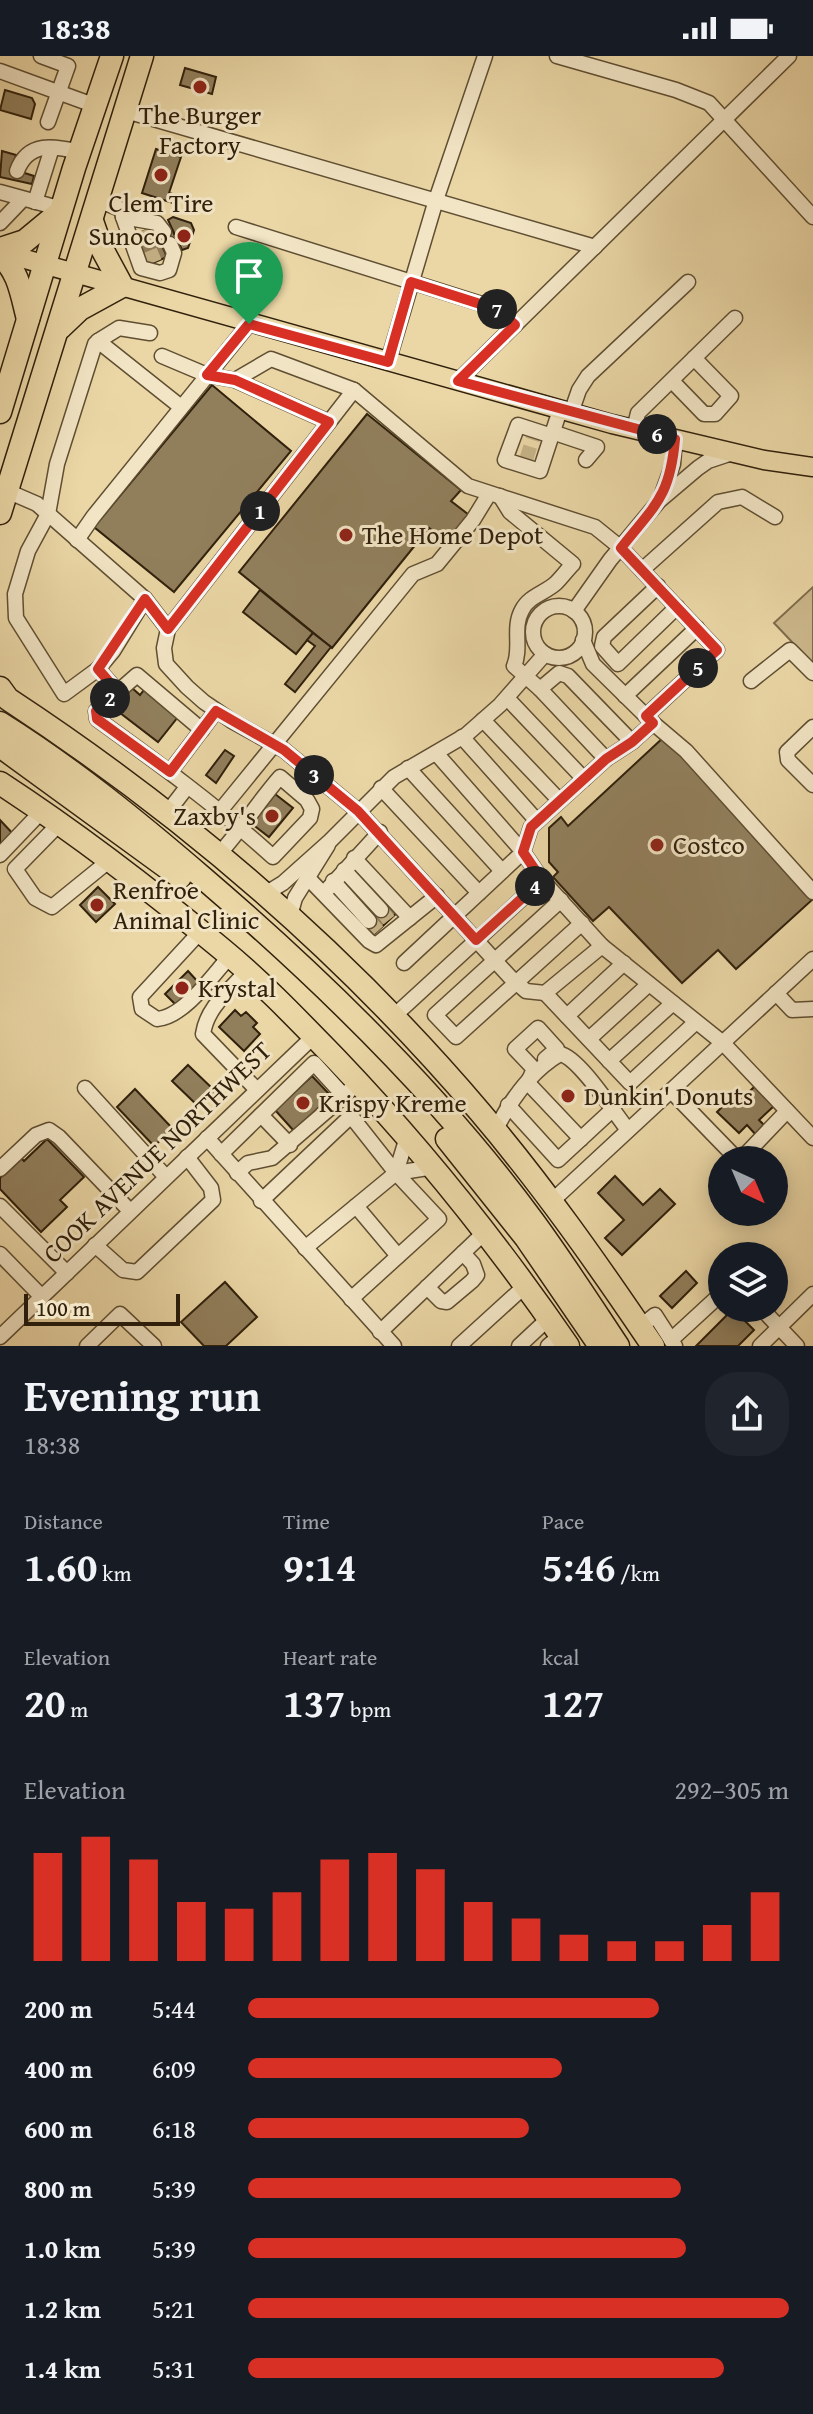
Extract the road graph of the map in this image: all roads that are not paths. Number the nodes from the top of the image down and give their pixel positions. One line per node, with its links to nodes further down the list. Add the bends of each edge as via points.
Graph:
1 (41, 56): 8 (street, via 68,66)
2 (112, 56): 9 (highway)
3 (142, 56): 10 (highway)
4 (485, 56): 16 (street)
5 (557, 56): 11 (street, via 695,96)
6 (789, 56): 11 (street)
7 (0, 71): 8 (street)
8 (60, 91): 9 (street); 12 (street)
9 (96, 106): 14 (highway)
10 (126, 111): 16 (street); 18 (highway)
11 (725, 118): 19 (street); 23 (street)
12 (48, 122)
13 (52, 148): 14 (street); 15 (street); 15 (street, via 22,157)
14 (80, 152): 17 (highway)
15 (12, 196): 17 (street); 21 (street)
16 (436, 200): 23 (street); 28 (street)
17 (61, 210): 24 (highway, via 25,241); 25 (highway)
18 (95, 210): 20 (street, via 122,210); 27 (highway); 30 (highway, via 101,247)
19 (813, 217)
20 (134, 222): 26 (street, via 141,268); 26 (street, via 157,223 167,238 174,253 169,270)
21 (0, 223)
22 (236, 227): 28 (street)
23 (595, 247): 35 (street)
24 (0, 252): 25 (main road); 33 (highway, via 17,280)
25 (45, 264): 27 (main road); 33 (highway)
26 (158, 267): 31 (street)
27 (76, 274): 30 (main road); 36 (highway)
28 (411, 282): 35 (street, via 499,310); 41 (street)
29 (688, 282): 48 (street, via 588,376)
30 (122, 286): 31 (main road); 36 (highway, via 80,309)
31 (154, 295): 34 (main road)
32 (735, 318): 40 (street)
33 (28, 320): 49 (highway)
34 (249, 324): 41 (main road); 42 (street)
35 (515, 325): 44 (street)
36 (57, 332): 57 (highway)
37 (150, 333): 38 (street, via 119,328)
38 (98, 341): 47 (street); 61 (street, via 57,464)
39 (162, 356): 42 (street)
40 (694, 358): 45 (street); 45 (street, via 731,396 715,414 704,414)
41 (388, 362): 44 (main road)
42 (207, 375): 43 (street); 47 (street)
43 (235, 380): 46 (street, via 271,359); 50 (street)
44 (458, 381): 48 (main road)
45 (672, 381): 51 (street, via 638,413)
46 (354, 390): 50 (street); 58 (street, via 468,486)
47 (181, 407): 63 (street)
48 (565, 411): 51 (main road); 52 (street)
49 (0, 412)
50 (329, 422): 73 (street)
51 (634, 429): 53 (main road)
52 (552, 434): 52 (street, via 540,471 505,460 518,425 534,434); 55 (street, via 597,447)
53 (675, 439): 54 (main road); 59 (street, via 668,484)
54 (734, 453): 56 (main road); 59 (street, via 708,461)
55 (586, 460)
56 (813, 467)
57 (7, 491): 60 (highway); 61 (street)
58 (495, 495): 64 (street, via 583,521); 68 (street, via 573,564 555,585); 95 (street, via 437,564 413,574)
59 (659, 501): 64 (street)
60 (0, 513)
61 (48, 514): 63 (street); 78 (street, via 28,551 15,594 16,618 64,694)
62 (775, 517): 65 (street, via 742,497 718,502)
63 (77, 540): 67 (street)
64 (621, 548): 65 (street); 70 (street)
65 (642, 570): 66 (street)
66 (658, 586): 69 (street); 69 (street, via 604,637 602,646 618,664)
67 (145, 599): 73 (street); 78 (street)
68 (530, 601): 71 (street); 80 (street, via 521,611 514,666)
69 (677, 607): 72 (street)
70 (574, 611): 71 (street, via 559,606); 74 (street, via 583,624)
71 (542, 613): 75 (street, via 533,633)
72 (697, 628): 85 (street); 89 (street, via 717,650)
73 (168, 629): 87 (street, via 166,664)
74 (583, 640): 76 (street); 77 (street)
75 (545, 654): 76 (street); 80 (street)
76 (567, 656): 77 (street)
77 (593, 664): 85 (street)
78 (98, 669): 83 (street)
79 (813, 673): 81 (street, via 790,650)
80 (527, 676): 82 (street); 86 (street)
81 (751, 681)
82 (540, 689): 94 (street, via 559,673 568,676); 98 (street)
83 (118, 692): 91 (street, via 137,675); 100 (street, via 96,711 97,719)
84 (2, 695): 110 (highway)
85 (625, 696): 89 (street)
86 (507, 698): 88 (street); 102 (street)
87 (216, 711): 91 (street); 95 (street)
88 (483, 720): 93 (street); 107 (street)
89 (650, 720): 94 (street); 126 (street, via 686,751)
90 (813, 727): 103 (street, via 787,752 788,760)
91 (202, 730): 100 (street)
92 (1, 732): 111 (highway)
93 (462, 737): 96 (street); 113 (street)
94 (632, 742): 98 (street)
95 (274, 744): 97 (street); 108 (street)
96 (436, 753): 99 (street); 117 (street)
97 (295, 758): 101 (street); 109 (street)
98 (606, 759): 102 (street)
99 (408, 768): 106 (street); 121 (street)
100 (170, 772): 104 (street)
101 (280, 777): 114 (street); 114 (street, via 307,800 310,818 273,857)
102 (584, 779): 107 (street)
103 (811, 779)
104 (187, 787): 108 (street); 110 (street)
105 (2, 788): 112 (highway)
106 (381, 788): 109 (street); 127 (street)
107 (559, 800): 113 (street)
108 (220, 811): 114 (street)
109 (358, 811): 115 (street); 116 (street)
110 (167, 813): 118 (highway)
111 (115, 816): 122 (highway, via 151,823); 140 (highway); 216 (highway, via 367,1049 487,1186); 217 (highway, via 298,961 434,1101 533,1220)
112 (51, 817): 119 (street); 120 (highway); 120 (street, via 15,869 35,898 52,907)
113 (537, 821): 117 (street)
114 (242, 829): 118 (street)
115 (380, 832): 123 (street); 129 (street)
116 (330, 841): 124 (street); 128 (street)
117 (523, 852): 121 (street); 125 (street)
118 (219, 854): 122 (highway)
119 (0, 855)
120 (110, 860): 137 (highway)
121 (502, 871): 127 (street)
122 (241, 873): 128 (highway)
123 (339, 875): 124 (street); 133 (street); 134 (street); 136 (street); 136 (street, via 369,941 376,945)
124 (308, 878): 131 (street)
125 (542, 880): 130 (street); 138 (street)
126 (813, 892)
127 (479, 893): 132 (street)
128 (265, 894): 131 (highway)
129 (437, 896): 132 (street); 133 (street)
130 (561, 900): 135 (street); 142 (street)
131 (290, 916): 153 (highway)
132 (455, 916): 138 (street); 143 (street)
133 (410, 918): 134 (street)
134 (389, 920): 136 (street)
135 (582, 923): 139 (street); 146 (street)
136 (377, 931)
137 (200, 932): 140 (highway); 140 (street, via 140,997 142,1009 157,1019 168,1018 192,998)
138 (476, 940): 142 (street); 153 (street)
139 (602, 946): 144 (street); 148 (street)
140 (227, 953): 145 (highway)
141 (813, 959): 149 (street)
142 (494, 960): 146 (street); 146 (street, via 435,1015 456,1037)
143 (404, 963)
144 (624, 963): 147 (street); 152 (street)
145 (246, 972): 155 (highway); 165 (street, via 212,1009 203,1034)
146 (516, 982): 148 (street, via 526,991)
147 (649, 984): 150 (street); 156 (street)
148 (545, 993): 152 (street)
149 (776, 993): 151 (street, via 792,1010); 157 (street)
150 (673, 1003): 154 (street); 159 (street)
151 (813, 1009)
152 (567, 1016): 156 (street)
153 (393, 1017): 173 (highway)
154 (696, 1022): 157 (street); 159 (street, via 630,1083)
155 (314, 1036): 158 (street, COOK AVENUE NORTHWEST); 160 (highway)
156 (589, 1039): 159 (street)
157 (723, 1043): 167 (street); 171 (street)
158 (292, 1057): 161 (street); 162 (street, COOK AVENUE NORTHWEST)
159 (609, 1061)
160 (331, 1068): 161 (street, via 314,1063); 168 (highway)
161 (306, 1070): 166 (street)
162 (272, 1076): 165 (street, COOK AVENUE NORTHWEST); 166 (street)
163 (531, 1076): 169 (street); 170 (street, via 565,1054); 178 (street)
164 (85, 1088): 186 (street)
165 (257, 1090): 176 (street, COOK AVENUE NORTHWEST)
166 (285, 1091): 172 (street)
167 (671, 1091): 171 (street, via 736,1158); 174 (street)
168 (347, 1093): 175 (highway); 179 (street)
169 (508, 1105): 173 (street); 178 (street, via 558,1160)
170 (612, 1110): 174 (street); 178 (street)
171 (787, 1111): 177 (street)
172 (261, 1115): 179 (street); 180 (street)
173 (489, 1123): 188 (highway)
174 (628, 1130): 188 (street)
175 (407, 1137): 182 (highway); 185 (street)
176 (207, 1138): 180 (street); 181 (street, COOK AVENUE NORTHWEST)
177 (813, 1138)
178 (581, 1139)
179 (288, 1144): 184 (street, via 272,1158 248,1163)
180 (221, 1154): 184 (street)
181 (187, 1157): 186 (street, COOK AVENUE NORTHWEST); 193 (street, via 211,1188 213,1200 137,1272 123,1270)
182 (434, 1167): 185 (street); 192 (highway)
183 (0, 1169): 191 (street, via 36,1135 49,1130)
184 (237, 1173): 187 (street)
185 (396, 1173): 187 (street, via 351,1116); 190 (street); 197 (street, via 439,1219)
186 (166, 1177): 191 (street, COOK AVENUE NORTHWEST)
187 (261, 1201): 194 (street)
188 (551, 1202): 210 (highway, via 640,1327)
189 (0, 1206): 198 (street)
190 (356, 1206): 194 (street); 197 (street)
191 (130, 1211): 193 (street, COOK AVENUE NORTHWEST)
192 (486, 1231): 195 (street); 199 (highway)
193 (95, 1245): 198 (street, COOK AVENUE NORTHWEST)
194 (305, 1248): 203 (street)
195 (463, 1253): 200 (street); 200 (street, via 476,1269 472,1281 447,1302)
196 (0, 1254): 202 (street)
197 (398, 1256): 203 (street)
198 (67, 1273): 202 (street, COOK AVENUE NORTHWEST)
199 (526, 1285): 208 (highway); 214 (street)
200 (427, 1287): 207 (street)
201 (813, 1294): 206 (street)
202 (42, 1297): 209 (street, COOK AVENUE NORTHWEST)
203 (351, 1299): 207 (street)
204 (708, 1306): 210 (street)
205 (774, 1322): 206 (street)
206 (779, 1327): 218 (street); 219 (street)
207 (380, 1332): 213 (street)
208 (557, 1336): 215 (street)
209 (0, 1337)
210 (666, 1344)
211 (87, 1346): 212 (street, via 120,1314)
212 (154, 1346)
213 (394, 1346)
214 (459, 1346)
215 (520, 1346)
216 (600, 1346)
217 (618, 1346)
218 (760, 1346)
219 (797, 1346)

